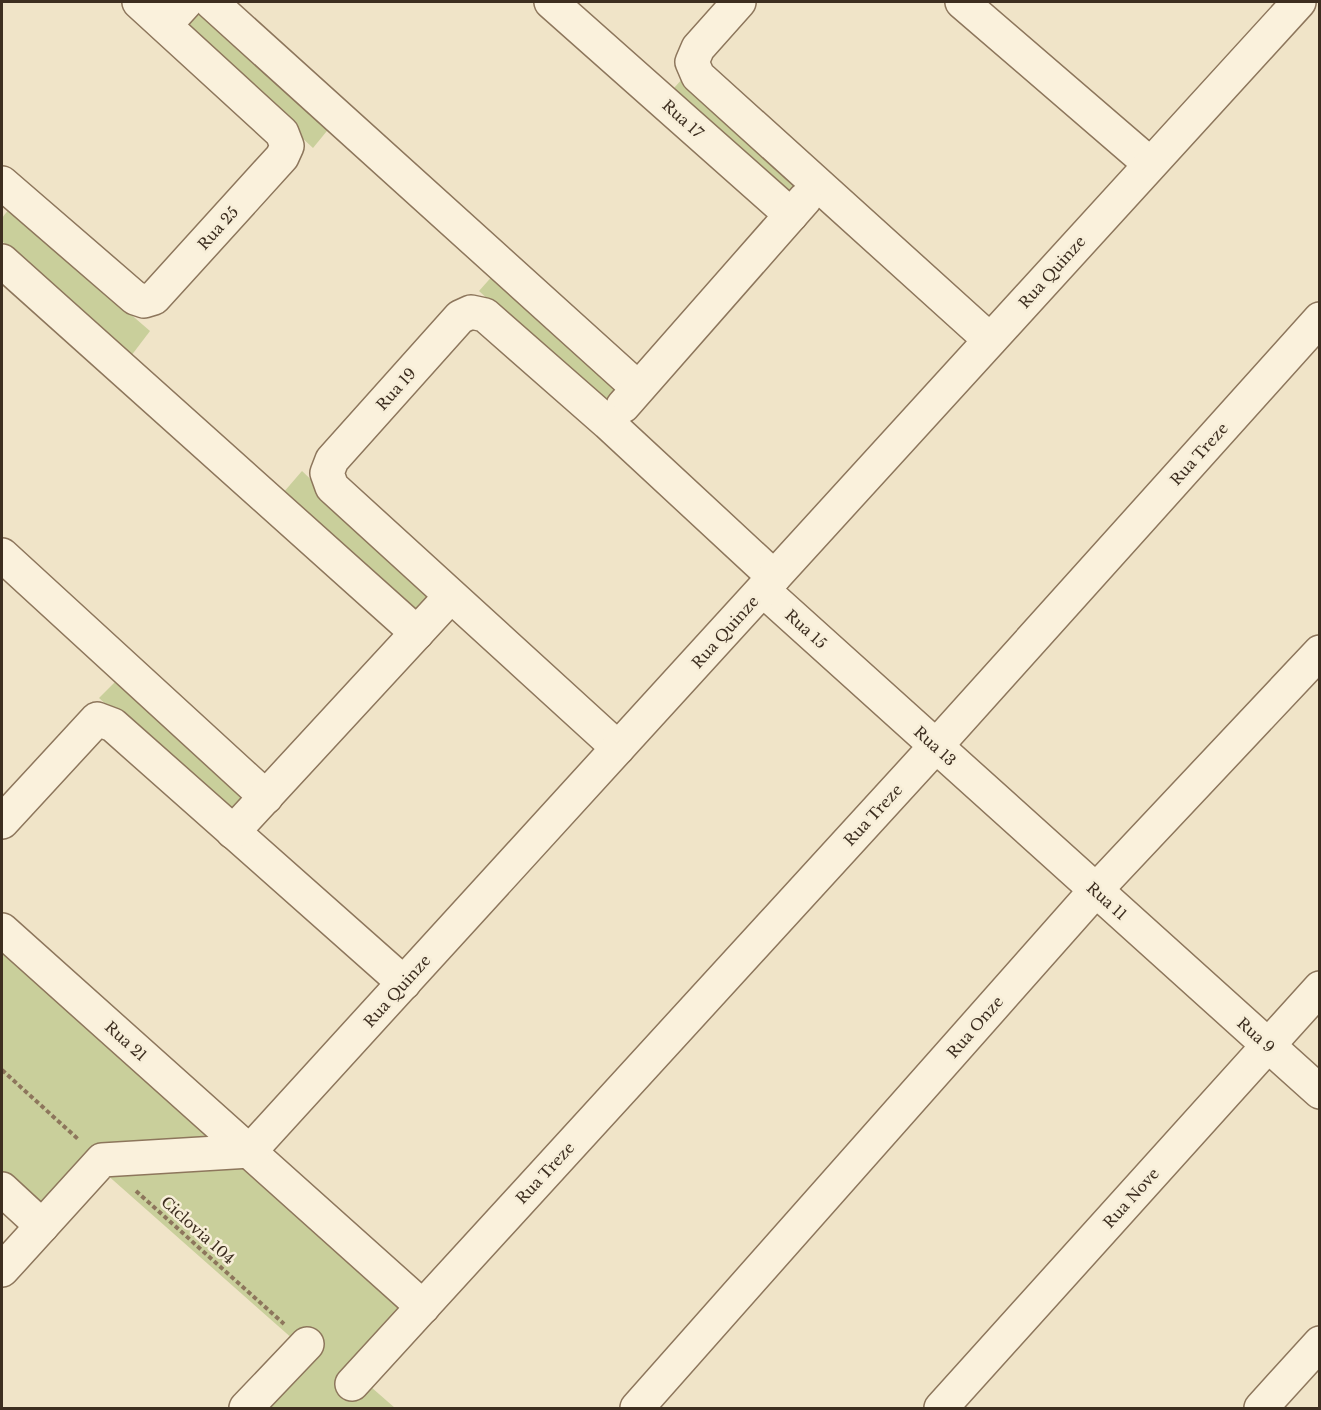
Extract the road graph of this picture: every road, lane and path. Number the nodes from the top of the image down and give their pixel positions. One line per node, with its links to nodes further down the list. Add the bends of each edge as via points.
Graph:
1 (138, 2): 7 (street, Rua 25)
2 (211, 2): 15 (street)
3 (551, 2): 11 (street, Rua 17)
4 (739, 2): 9 (street, via 698,48 692,62 698,76)
5 (1299, 2): 8 (street, Rua Quinze)
6 (980, 7): 8 (street)
7 (175, 14): 10 (street, Rua 25, via 282,133 287,146 282,157 154,298 135,298)
8 (1150, 164): 14 (street, Rua Quinze)
9 (818, 184): 11 (street); 14 (street)
10 (4, 190)
11 (791, 215): 15 (street)
12 (2, 261): 20 (street)
13 (1320, 319): 23 (street, Rua Treze)
14 (990, 340): 18 (street, Rua Quinze)
15 (638, 388): 16 (street)
16 (608, 423): 18 (street, Rua 19); 19 (street, Rua 19, via 485,315 471,312 460,317 332,460 327,473 332,487)
17 (2, 555): 25 (street)
18 (768, 584): 22 (street, Rua 15); 24 (street, Rua Quinze)
19 (450, 597): 20 (street); 24 (street, Rua 19)
20 (417, 633): 25 (street)
21 (1320, 652): 29 (street, Rua Onze)
22 (849, 668): 23 (street, Rua 13)
23 (936, 746): 27 (street, Rua 13); 42 (street, Rua Treze)
24 (618, 748): 32 (street, Rua Quinze)
25 (266, 797): 28 (street)
26 (2, 822): 28 (street, via 97,719 112,725)
27 (1022, 824): 29 (street, Rua 11)
28 (233, 832): 32 (street)
29 (1095, 891): 31 (street, Rua 11); 47 (street, Rua Onze)
30 (2, 930): 37 (street, Rua 21)
31 (1193, 978): 34 (street, Rua 9)
32 (404, 983): 37 (street, Rua Quinze)
33 (1320, 988): 34 (street, Rua Nove)
34 (1268, 1046): 36 (street, Rua 9); 48 (street, Rua Nove)
35 (2, 1070): 38 (path, Ciclovia 104)
36 (1320, 1092)
37 (250, 1152): 38 (street); 42 (street)
38 (102, 1160): 40 (street); 44 (path, Ciclovia 104)
39 (2, 1189): 40 (street)
40 (42, 1226): 41 (street)
41 (2, 1270)
42 (423, 1307): 45 (street, Rua Treze)
43 (1320, 1343): 49 (street)
44 (307, 1344): 46 (street)
45 (352, 1384)
46 (246, 1408)
47 (637, 1408)
48 (942, 1408)
49 (1261, 1408)

